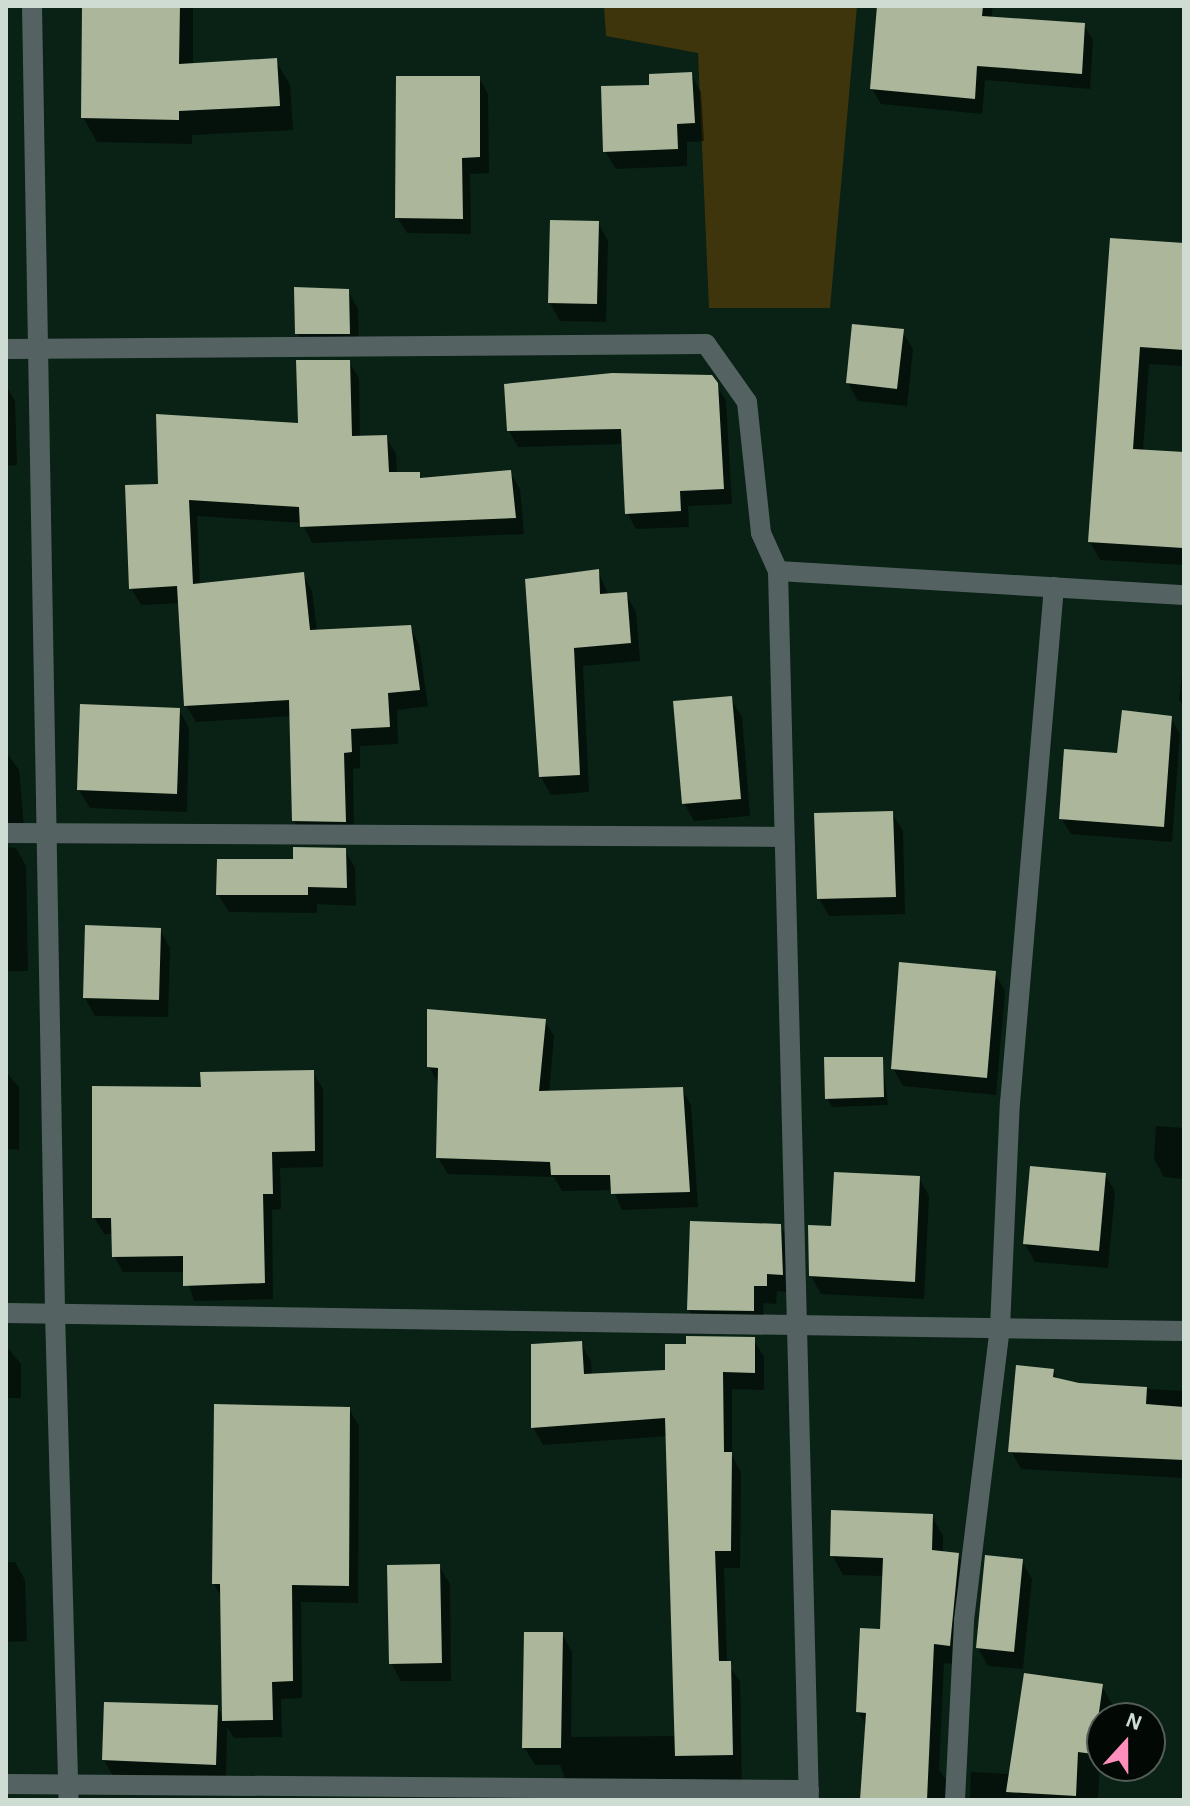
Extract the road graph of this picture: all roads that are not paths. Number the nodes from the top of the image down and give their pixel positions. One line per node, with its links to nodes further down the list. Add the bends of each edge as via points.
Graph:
1 (32, 6): 3 (street)
2 (6, 349): 3 (street)
3 (42, 349): 4 (street, via 706,344 747,402 761,533); 8 (street)
4 (778, 571): 5 (street); 9 (street)
5 (1054, 587): 6 (street); 13 (street, via 1010,1103)
6 (1184, 595)
7 (6, 833): 8 (street)
8 (46, 833): 9 (street); 11 (street)
9 (784, 837): 12 (street)
10 (6, 1313): 11 (street)
11 (55, 1313): 12 (street); 16 (street)
12 (795, 1325): 13 (street); 17 (street)
13 (1000, 1328): 14 (street); 18 (street, via 964,1620)
14 (1184, 1331)
15 (6, 1784): 16 (street)
16 (69, 1791): 17 (street)
17 (809, 1795)
18 (955, 1800)

